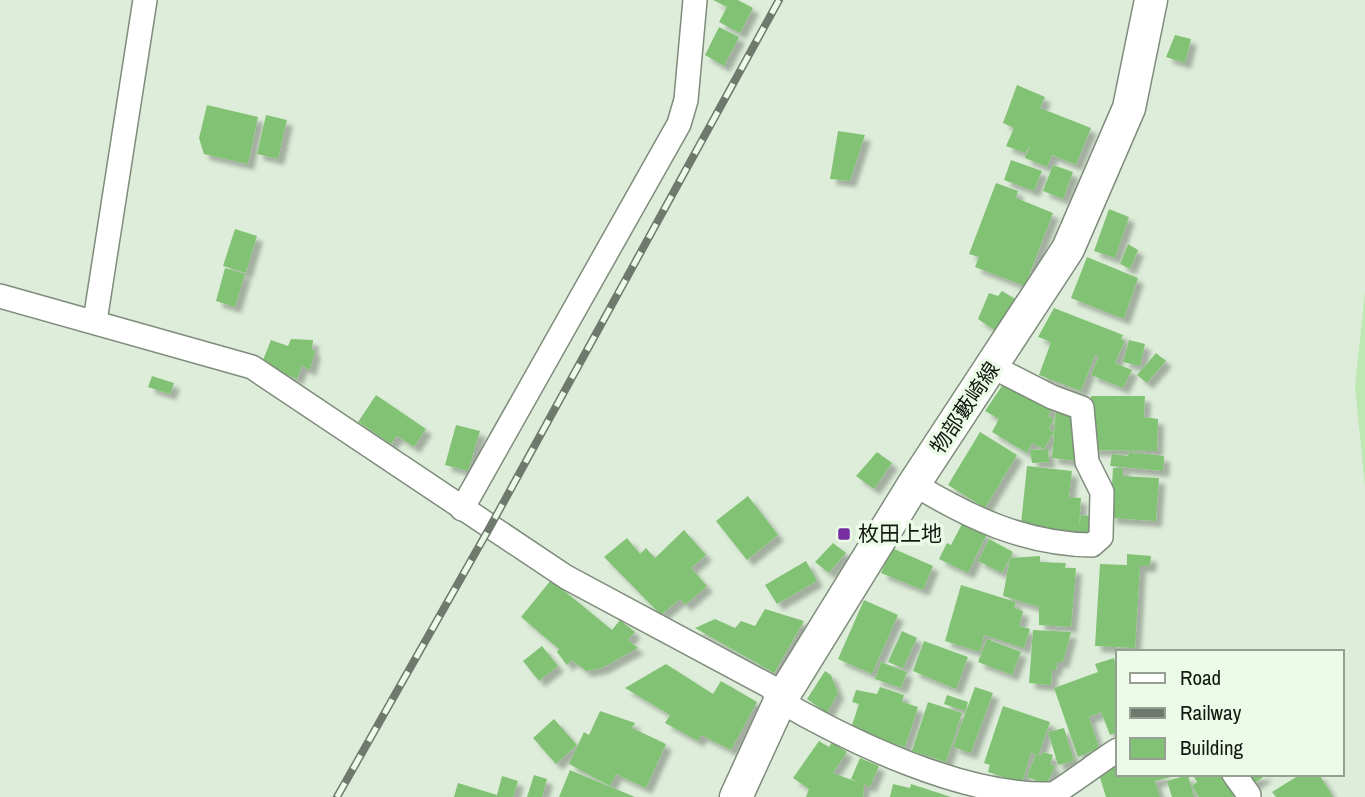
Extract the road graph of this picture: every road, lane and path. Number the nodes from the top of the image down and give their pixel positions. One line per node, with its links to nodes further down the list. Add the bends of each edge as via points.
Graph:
1 (145, 0): 5 (street)
2 (695, 0): 8 (street, via 680,124)
3 (1151, 0): 6 (main road, 物部藪崎線, via 1129,108 1068,249)
4 (0, 296): 5 (street)
5 (85, 318): 8 (street, via 252,367)
6 (993, 367): 7 (main road, 物部藪崎線); 7 (street, via 1082,408 1087,462 1102,492 1101,537 1092,545 1072,544 992,527)
7 (914, 484): 9 (main road, 物部藪崎線)
8 (462, 509): 9 (street, via 566,577 771,687)
9 (780, 701): 13 (street, via 900,766); 14 (main road, 物部藪崎線)
10 (1116, 751): 13 (street, via 1055,793)
11 (1235, 776): 12 (street)
12 (1249, 795)
13 (987, 796)
14 (736, 797)

